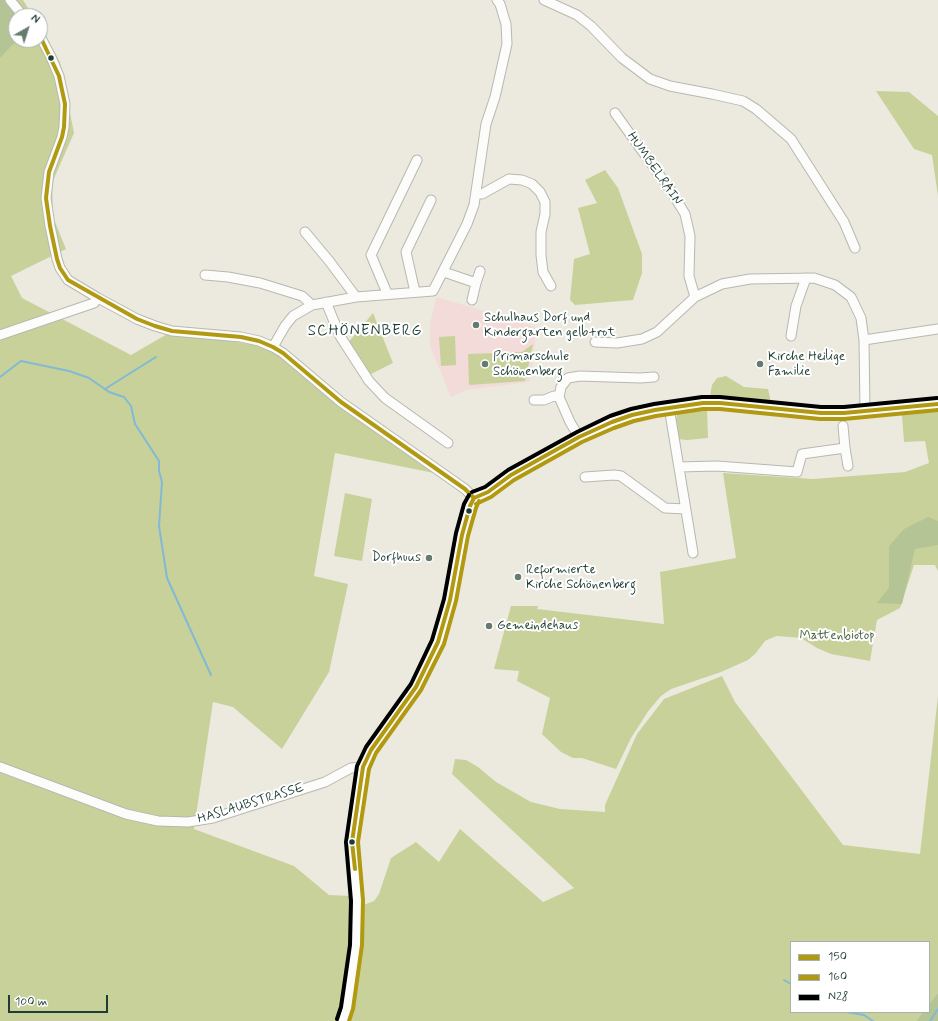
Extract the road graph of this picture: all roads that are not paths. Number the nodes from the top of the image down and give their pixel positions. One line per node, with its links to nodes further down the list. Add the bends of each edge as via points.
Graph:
1 (10, 0): 4 (street)
2 (497, 0): 8 (street, via 506,24 508,44 486,124)
3 (544, 0): 11 (street, via 577,14 622,58 650,80 743,101 756,109 791,139 844,222)
4 (16, 8)
5 (46, 48): 22 (street, via 59,76 66,115 62,137 46,187 47,211 53,241 64,275 72,283)
6 (615, 113): 21 (street, HUMBELRAIN, via 685,214 690,236 690,276)
7 (417, 160): 19 (street, via 371,255)
8 (477, 194): 13 (street, via 470,219); 17 (street, via 482,194 509,179 532,184 540,192 545,202 541,255 543,272)
9 (431, 200): 18 (street, via 406,252)
10 (306, 232): 20 (street)
11 (855, 248)
12 (480, 271): 16 (street)
13 (444, 272): 16 (street); 18 (street, via 434,291)
14 (205, 275): 25 (street, via 260,283 302,296)
15 (806, 278): 21 (street, via 750,279 722,284); 28 (street, via 796,306); 29 (street, via 835,285 851,297 861,318)
16 (476, 283): 23 (street)
17 (552, 286)
18 (415, 292): 19 (street)
19 (387, 294): 20 (street)
20 (356, 296): 24 (street)
21 (695, 297): 30 (street, via 657,332 642,339 617,343)
22 (98, 298): 27 (street, via 94,303); 31 (street, via 137,319 172,331 241,337)
23 (472, 300)
24 (326, 302): 25 (street); 40 (street, via 340,336 369,381 385,398)
25 (312, 305): 31 (street, via 293,316)
26 (938, 329): 29 (street)
27 (0, 335)
28 (791, 336)
29 (864, 340): 37 (street)
30 (594, 342)
31 (273, 347): 45 (street, via 341,402 465,489)
32 (654, 377): 33 (street, via 568,378 561,387)
33 (559, 397): 34 (street); 39 (street)
34 (534, 400)
35 (938, 404): 37 (street)
36 (669, 407): 37 (street, via 720,403 821,413); 39 (street, via 632,415); 43 (street)
37 (865, 412)
38 (843, 426): 41 (street)
39 (579, 437): 45 (street)
40 (448, 443)
41 (845, 448): 42 (street); 43 (street, via 802,454 797,472 717,466)
42 (848, 466)
43 (679, 467): 46 (street)
44 (585, 476): 46 (street, via 621,476 665,508)
45 (474, 498): 49 (street, via 462,533 448,606 436,647 416,687 370,750)
46 (686, 509): 47 (street)
47 (693, 553)
48 (0, 767): 49 (street, HASLAUBSTRASSE, via 126,814 158,821 188,822 213,818 325,782 351,768)
49 (363, 767): 50 (street, via 352,842 358,923)
50 (343, 1021)

